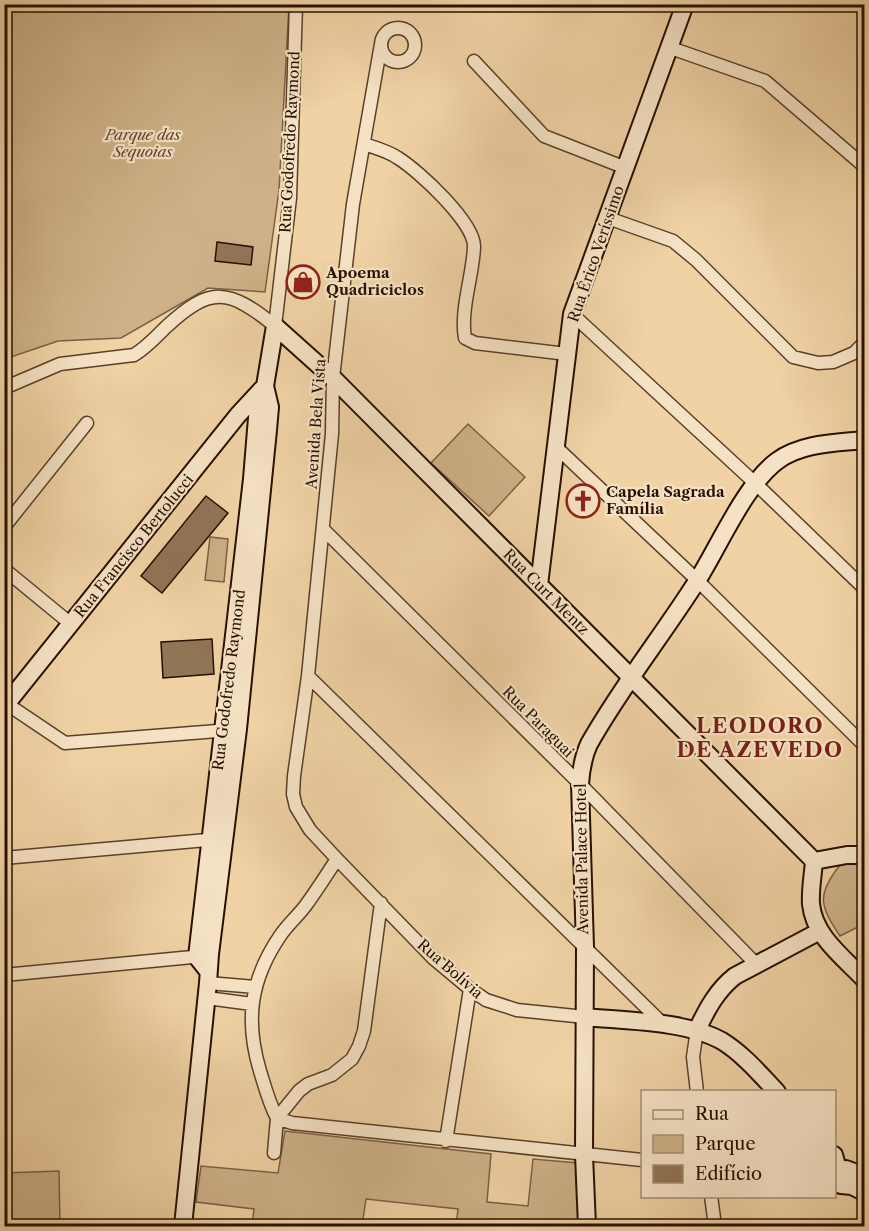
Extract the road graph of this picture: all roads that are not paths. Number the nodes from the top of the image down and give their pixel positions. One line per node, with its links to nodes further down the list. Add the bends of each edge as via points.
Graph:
1 (296, 4): 13 (street, Rua Godofredo Raymond, via 290,198)
2 (685, 4): 4 (main road, Rua Érico Veríssimo)
3 (381, 44): 5 (street, via 388,59); 5 (street, via 390,30 408,31 415,45 412,55); 7 (street, Avenida Bela Vista)
4 (669, 47): 9 (street, via 765,81); 10 (main road, Rua Érico Veríssimo)
5 (404, 61): 7 (street, via 385,67)
6 (474, 61): 10 (street, via 544,136)
7 (375, 80): 8 (street, Avenida Bela Vista)
8 (364, 144): 15 (street, via 384,150 408,165 468,225 474,245 465,338 476,343); 16 (street, Avenida Bela Vista, via 353,204)
9 (864, 166)
10 (626, 168): 11 (main road, Rua Érico Veríssimo)
11 (608, 218): 12 (main road, Rua Érico Veríssimo); 14 (street, via 673,241 793,357 833,362 854,353)
12 (572, 315): 15 (main road, Rua Érico Veríssimo); 22 (street)
13 (275, 326): 16 (main road, Rua Curt Mentz); 17 (main road, Rua Godofredo Raymond); 18 (street, via 240,301 210,297 178,316 134,355 60,364)
14 (864, 343)
15 (567, 354): 21 (main road, Rua Érico Veríssimo)
16 (333, 378): 24 (street, Avenida Bela Vista); 27 (main road, Rua Curt Mentz)
17 (265, 386): 29 (main road, Rua Francisco Bertolucci, via 230,424); 33 (main road, Rua Godofredo Raymond, via 270,407)
18 (4, 388)
19 (87, 423): 23 (street)
20 (864, 440): 22 (main road, Avenida Palace Hotel, via 822,444 786,455)
21 (556, 447): 26 (street); 27 (main road, Rua Érico Veríssimo)
22 (755, 483): 26 (main road, Avenida Palace Hotel); 28 (street)
23 (4, 527)
24 (323, 528): 30 (street, Avenida Bela Vista); 35 (street, Rua Paraguai)
25 (4, 569): 29 (street)
26 (697, 580): 31 (main road, Avenida Palace Hotel); 34 (street)
27 (539, 585): 31 (main road, Rua Curt Mentz)
28 (864, 588)
29 (71, 624): 32 (main road, Rua Francisco Bertolucci)
30 (308, 676): 36 (street, Avenida Bela Vista, via 294,776); 44 (street)
31 (631, 678): 35 (main road, Avenida Palace Hotel, via 588,746); 41 (main road, Rua Curt Mentz)
32 (6, 706): 33 (street, via 65,743)
33 (231, 730): 37 (main road, Rua Godofredo Raymond)
34 (864, 745)
35 (580, 784): 44 (main road, Avenida Palace Hotel); 45 (street, Rua Paraguai)
36 (296, 807): 40 (street, Rua Bolívia, via 310,830)
37 (217, 839): 39 (street); 46 (main road, Rua Godofredo Raymond)
38 (864, 855): 41 (main road)
39 (4, 858)
40 (337, 859): 42 (street, Rua Bolívia); 49 (street, via 306,906 281,934)
41 (814, 861): 43 (main road, via 811,905)
42 (381, 903): 50 (street, Rua Bolívia, via 434,959); 57 (street, via 359,1046 342,1068 299,1091)
43 (820, 931): 45 (main road); 48 (main road)
44 (585, 947): 52 (main road, Avenida Palace Hotel); 53 (street)
45 (756, 964): 54 (main road, via 724,985)
46 (206, 973): 47 (street); 49 (street); 51 (street); 63 (main road, Rua Godofredo Raymond)
47 (4, 975)
48 (864, 979)
49 (256, 987): 51 (street)
50 (470, 989): 52 (street, Rua Bolívia, via 486,1000 518,1010); 58 (street)
51 (252, 1004): 57 (street, via 256,1057)
52 (585, 1017): 53 (main road, Rua Bolívia); 60 (main road, Avenida Palace Hotel)
53 (664, 1025): 54 (main road, Rua Bolívia)
54 (697, 1030): 55 (street, via 693,1057); 56 (main road, Rua Bolívia, via 723,1042)
55 (697, 1090)
56 (775, 1090)
57 (277, 1118): 58 (street); 59 (street)
58 (446, 1141): 60 (street)
59 (274, 1153)
60 (584, 1155): 61 (street); 64 (main road, Avenida Palace Hotel)
61 (641, 1160)
62 (711, 1198): 65 (street)
63 (183, 1227)
64 (587, 1227)
65 (715, 1227)

